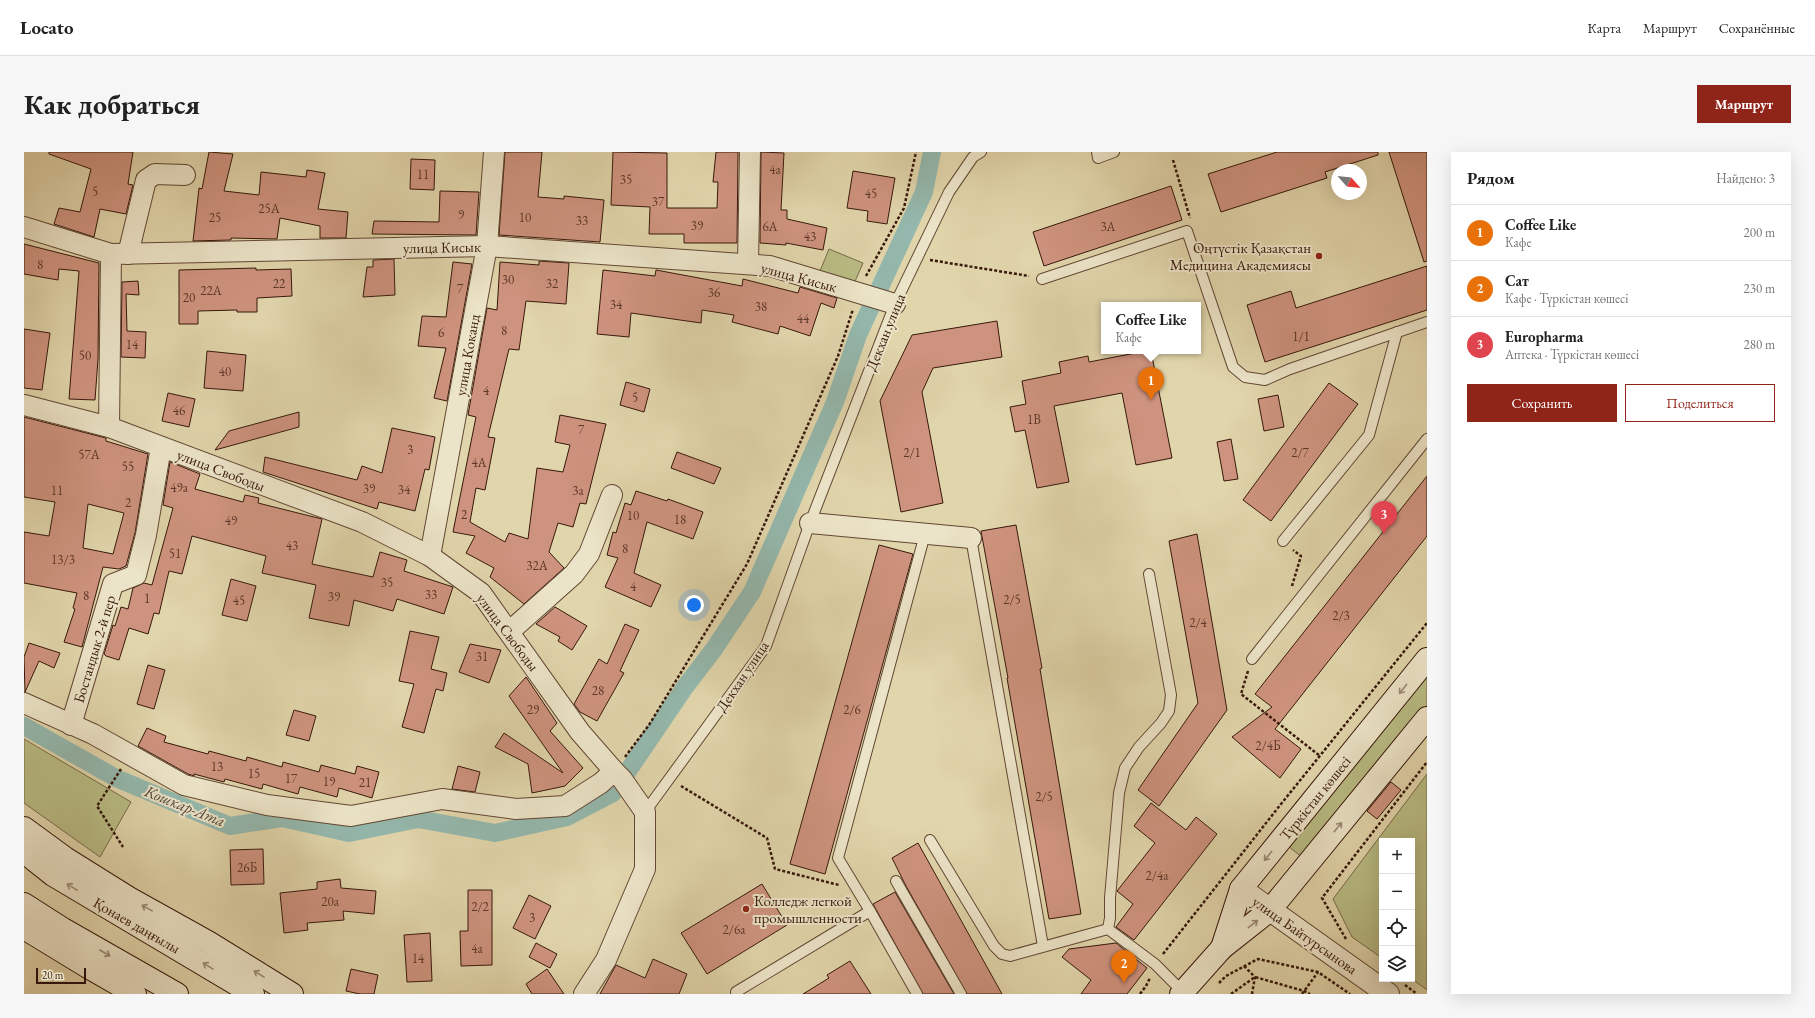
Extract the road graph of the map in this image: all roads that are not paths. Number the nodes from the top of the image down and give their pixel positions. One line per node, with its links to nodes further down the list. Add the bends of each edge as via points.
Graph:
1 (494, 152): 8 (street, улица Коканд)
2 (750, 152): 10 (street)
3 (981, 152): 12 (lane, Декхан улица, via 973,157 948,192)
4 (1096, 152): 5 (lane, via 1098,158)
5 (1114, 152)
6 (185, 174): 9 (street, via 155,174 146,180)
7 (24, 227): 9 (street, улица Кисык)
8 (487, 246): 9 (street, улица Кисык); 10 (street, улица Кисык); 24 (street, улица Коканд)
9 (120, 254): 16 (street)
10 (748, 264): 12 (street, улица Кисык, via 770,266)
11 (1042, 278): 14 (lane, via 1187,231 1232,367 1245,378 1265,380)
12 (894, 304): 20 (lane, Декхан улица)
13 (1427, 322): 14 (lane)
14 (1396, 332): 23 (lane, via 1369,435)
15 (24, 405): 16 (street, улица Свободы)
16 (109, 427): 18 (street, улица Свободы)
17 (1427, 439): 27 (lane)
18 (161, 447): 24 (street, улица Свободы, via 362,522); 31 (street, Бостандык 2-й пер, via 146,535 136,575 113,584)
19 (612, 495): 26 (street, via 589,554 574,574 510,631)
20 (810, 523): 21 (street); 33 (lane, Декхан улица, via 766,646)
21 (926, 534): 22 (street); 41 (lane, via 838,858)
22 (971, 538): 45 (lane)
23 (1283, 541)
24 (430, 556): 26 (street, улица Свободы, via 481,593)
25 (1150, 574): 44 (lane, via 1171,695 1169,711 1125,768 1118,793)
26 (503, 624): 32 (street, улица Свободы, via 580,732)
27 (1252, 659)
28 (1427, 659): 38 (main road, Түркістан көшесі, one-way to 38)
29 (24, 703): 31 (street)
30 (1427, 718): 40 (main road, Түркістан көшесі, one-way to 30)
31 (71, 725): 32 (street, via 93,734 184,785 268,805 351,816 442,799 516,809 565,806)
32 (614, 771): 33 (street, улица Свободы)
33 (645, 812): 54 (street, via 645,869 606,960)
34 (24, 828): 53 (main road, one-way to 34, via 64,858)
35 (930, 840): 45 (lane, via 994,946 1002,954 1010,956)
36 (24, 852): 52 (main road, Қонаев даңғылы, one-way to 36, via 53,875)
37 (896, 881): 56 (lane)
38 (1241, 889): 40 (main road, улица Байтурсынова); 46 (main road, Түркістан көшесі)
39 (24, 904): 43 (main road)
40 (1270, 910): 46 (main road, Түркістан көшесі, one-way to 40); 57 (main road, улица Байтурсынова)
41 (870, 911): 48 (lane); 55 (lane)
42 (24, 928): 47 (main road)
43 (63, 929): 47 (main road); 51 (main road, one-way to 51)
44 (1108, 929): 45 (lane); 49 (lane, via 1155,964)
45 (1043, 946)
46 (1222, 948): 49 (main road, Түркістан көшесі)
47 (88, 968): 50 (main road)
48 (736, 992)
49 (1182, 993)
50 (135, 994)
51 (176, 994)
52 (253, 994)
53 (292, 994)
54 (584, 994)
55 (917, 994)
56 (961, 994)
57 (1388, 994)

